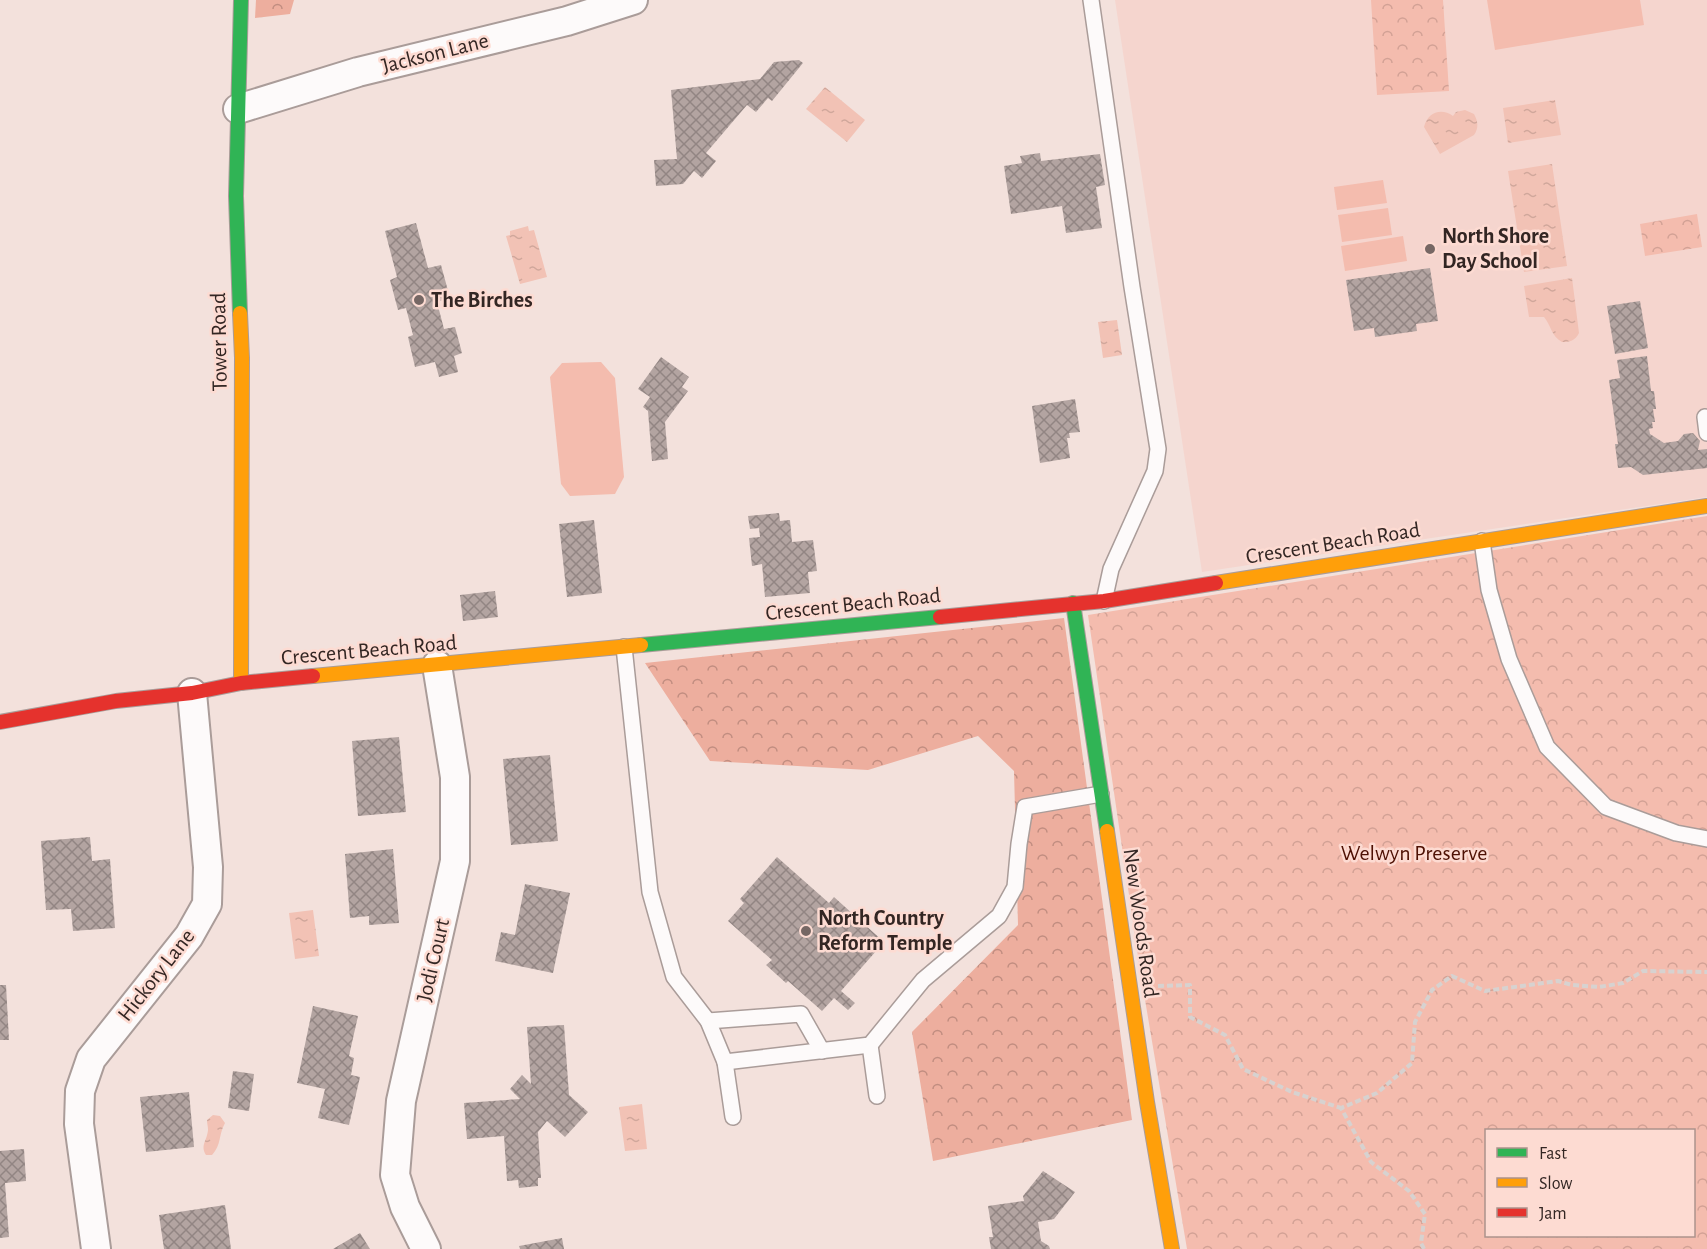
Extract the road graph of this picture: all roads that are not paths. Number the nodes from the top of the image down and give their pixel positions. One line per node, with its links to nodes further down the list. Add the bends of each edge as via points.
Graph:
1 (242, 0): 4 (street, Tower Road)
2 (633, 0): 4 (street, Jackson Lane, via 567,21 358,72)
3 (1091, 0): 9 (lane, via 1158,449 1155,471 1111,569)
4 (238, 109): 13 (street, Tower Road)
5 (1706, 416): 6 (lane)
6 (1707, 433)
7 (1707, 506): 8 (street, Crescent Beach Road)
8 (1482, 541): 9 (street, Crescent Beach Road); 17 (lane, via 1489,590 1509,659 1547,747 1606,807 1676,833)
9 (1104, 600): 10 (street, Crescent Beach Road)
10 (1073, 603): 11 (street, Crescent Beach Road); 16 (street, New Woods Road)
11 (624, 647): 12 (street, Crescent Beach Road); 18 (lane, via 650,892 674,977)
12 (437, 665): 13 (street, Crescent Beach Road); 25 (street, Jodi Court, via 455,777 455,861 401,1101 395,1174 405,1207)
13 (241, 683): 14 (street, Crescent Beach Road)
14 (192, 693): 15 (street, Crescent Beach Road, via 116,701); 24 (street, Hickory Lane, via 208,867 207,904 189,936 91,1059 80,1091 79,1124)
15 (0, 722)
16 (1101, 794): 19 (lane, via 1025,807 1015,887 999,916 923,980); 26 (street, New Woods Road)
17 (1707, 839)
18 (708, 1021): 20 (lane, via 801,1014); 21 (lane)
19 (870, 1045): 20 (lane); 22 (lane)
20 (822, 1051): 21 (lane)
21 (725, 1062): 23 (lane)
22 (877, 1096)
23 (733, 1117)
24 (96, 1249)
25 (426, 1249)
26 (1172, 1249)

